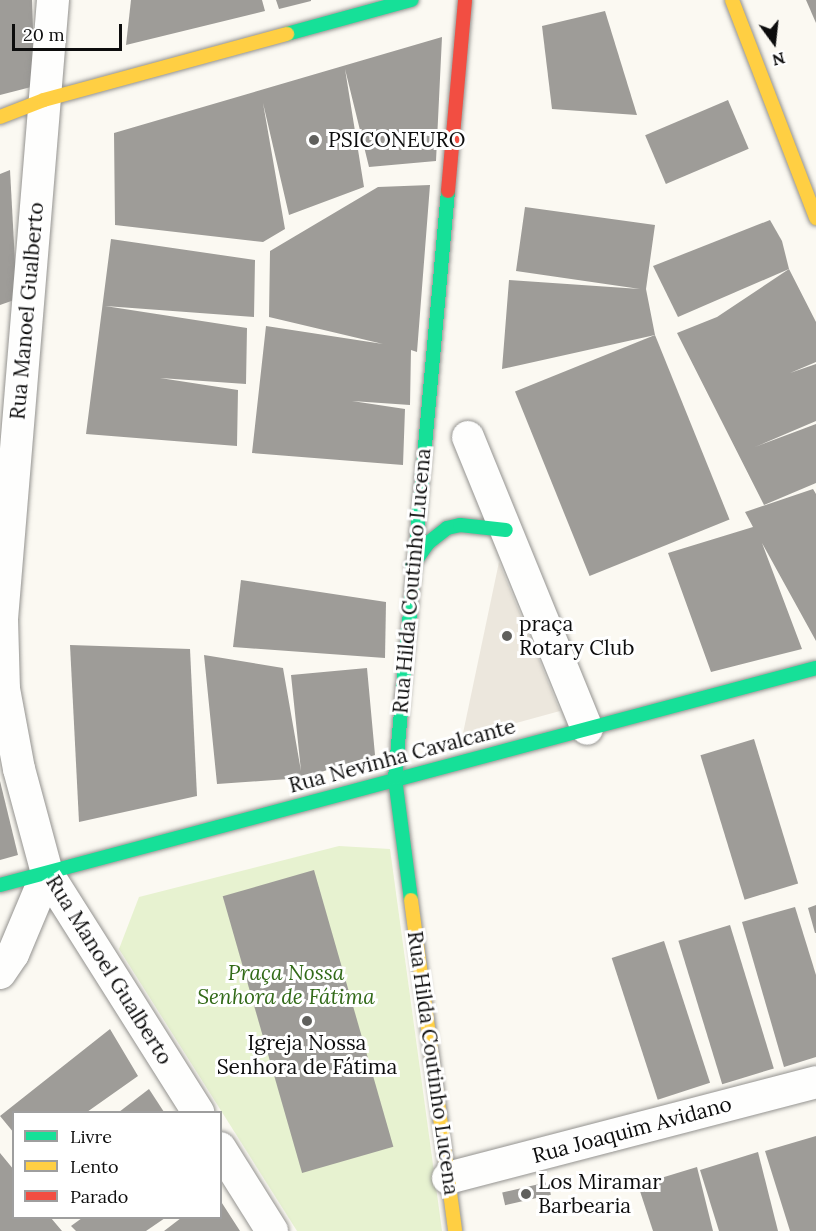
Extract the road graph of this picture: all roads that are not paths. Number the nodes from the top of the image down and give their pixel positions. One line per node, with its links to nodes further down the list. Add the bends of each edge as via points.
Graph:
1 (53, 0): 5 (street, Rua Manoel Gualberto)
2 (411, 0): 5 (main road)
3 (465, 0): 10 (main road, Rua Hilda Coutinho Lucena)
4 (732, 0): 7 (main road)
5 (44, 100): 6 (main road); 14 (street, Rua Manoel Gualberto, via 3,619 3,689 19,769)
6 (0, 117)
7 (816, 218)
8 (468, 437): 9 (street)
9 (506, 530): 10 (main road, via 460,525 447,528 428,543); 12 (street)
10 (412, 566): 13 (main road, Rua Hilda Coutinho Lucena)
11 (816, 668): 12 (main road, Rua Nevinha Cavalcante)
12 (587, 729): 13 (main road, Rua Nevinha Cavalcante)
13 (395, 778): 14 (main road, Rua Nevinha Cavalcante); 20 (main road, Rua Hilda Coutinho Lucena)
14 (47, 873): 15 (main road, Rua Nevinha Cavalcante); 16 (street, via 13,954); 18 (street, Rua Manoel Gualberto)
15 (0, 885)
16 (0, 973)
17 (816, 1082): 20 (street, Rua Joaquim Avidano)
18 (197, 1111)
19 (222, 1151): 21 (street)
20 (448, 1178): 22 (main road, Rua Hilda Coutinho Lucena)
21 (272, 1231)
22 (455, 1231)

